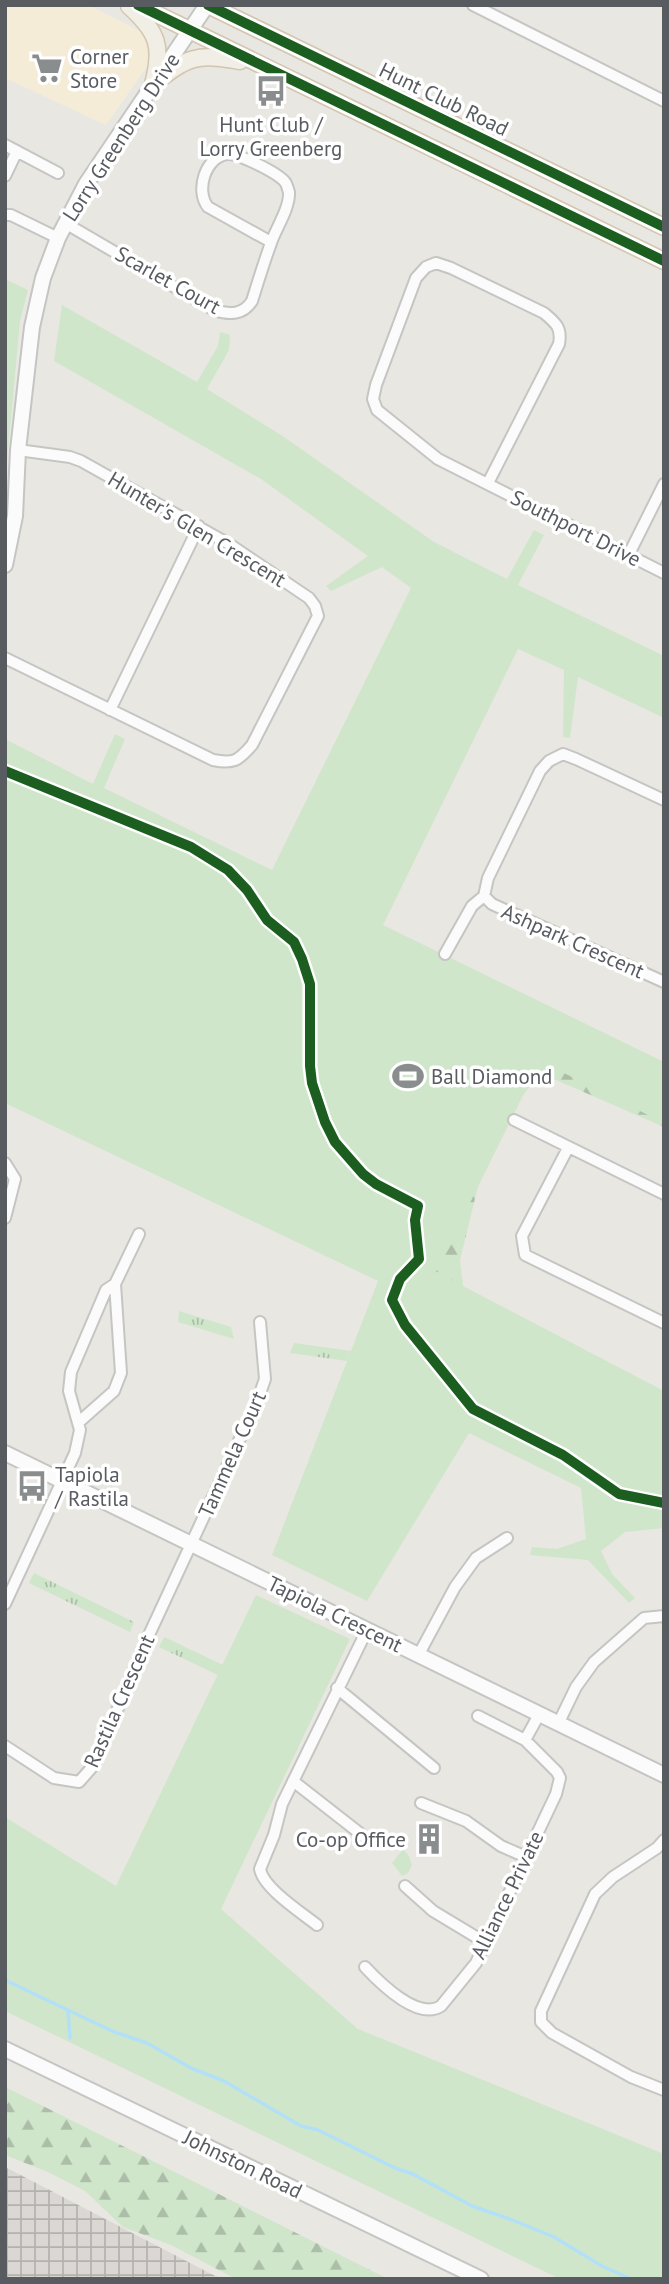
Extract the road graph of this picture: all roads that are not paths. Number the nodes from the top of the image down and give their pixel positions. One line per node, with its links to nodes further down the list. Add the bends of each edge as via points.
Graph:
1 (128, 5): 7 (main road, via 150,27 157,43)
2 (138, 5): 5 (main road)
3 (208, 5): 5 (street, Lorry Greenberg Drive); 15 (main road, Hunt Club Road)
4 (473, 5): 8 (street)
5 (190, 30): 6 (main road); 7 (street, Lorry Greenberg Drive)
6 (261, 66): 7 (main road, via 200,57 178,65); 18 (main road)
7 (153, 84): 14 (street, Lorry Greenberg Drive)
8 (664, 101)
9 (5, 145): 10 (street)
10 (17, 151): 11 (street); 12 (street)
11 (58, 173)
12 (5, 176)
13 (5, 215): 16 (street)
14 (65, 223): 16 (street, Lorry Greenberg Drive); 17 (street, Scarlet Court, via 224,313 247,309)
15 (664, 227)
16 (58, 238): 19 (street, Lorry Greenberg Drive, via 35,311)
17 (271, 242): 17 (street, Scarlet Court, via 204,201 201,186 220,156 240,155 285,181 289,199)
18 (664, 261)
19 (19, 450): 22 (street, Hunter's Glen Crescent, via 81,461); 24 (street, Lorry Greenberg Drive, via 15,516)
20 (488, 483): 20 (street, Southport Drive, via 561,334 544,313 436,263 416,278 373,399 383,417 438,459); 23 (street, Southport Drive)
21 (664, 484): 23 (street)
22 (199, 526): 27 (street); 27 (street, Hunter's Glen Crescent, via 309,598 318,616 252,745 230,763 213,760)
23 (628, 556): 25 (street, Southport Drive)
24 (5, 565)
25 (664, 573)
26 (5, 658): 27 (street, Hunter's Glen Crescent)
27 (110, 710)
28 (664, 800): 29 (street, Ashpark Crescent, via 563,754 549,761 488,878)
29 (484, 896): 30 (street, Ashpark Crescent, via 472,906); 31 (street, Ashpark Crescent, via 492,904)
30 (444, 954)
31 (664, 982)
32 (514, 1120): 33 (street)
33 (568, 1148): 35 (street); 40 (street, via 522,1237 524,1255)
34 (5, 1163): 36 (street, via 15,1179)
35 (664, 1194)
36 (5, 1218)
37 (139, 1234): 38 (street)
38 (115, 1284): 41 (street, via 106,1290 71,1372 69,1391); 41 (street, via 121,1373 114,1391)
39 (260, 1322): 45 (street, Tammela Court, via 265,1378)
40 (664, 1324)
41 (79, 1422): 43 (street, via 75,1453)
42 (5, 1453): 43 (street, Tapiola Crescent)
43 (62, 1480): 45 (street, Tapiola Crescent); 46 (street)
44 (507, 1538): 49 (street, via 476,1558)
45 (193, 1543): 48 (street, Tapiola Crescent); 55 (street, Rastila Crescent, via 94,1765 79,1782 54,1778)
46 (5, 1604)
47 (664, 1616): 53 (street, via 644,1618 594,1662)
48 (367, 1630): 49 (street, Tapiola Crescent); 50 (street)
49 (419, 1654): 51 (street, Tapiola Crescent)
50 (337, 1688): 56 (street); 58 (street)
51 (540, 1713): 53 (street, Tapiola Crescent); 54 (street)
52 (478, 1716): 54 (street, Alliance Private)
53 (559, 1722): 57 (street, Tapiola Crescent)
54 (525, 1740): 62 (street, Alliance Private, via 560,1778)
55 (5, 1746)
56 (434, 1768)
57 (664, 1775)
58 (293, 1781): 61 (street); 64 (street, via 260,1869 289,1903)
59 (421, 1803): 62 (street, via 466,1821)
60 (664, 1840): 68 (street, via 595,1894 540,2018 552,2033)
61 (371, 1842)
62 (526, 1857): 65 (street, Alliance Private)
63 (405, 1886): 65 (street, via 433,1911)
64 (317, 1924)
65 (486, 1943): 66 (street, Alliance Private, via 470,1971 435,2010 400,1998)
66 (365, 1967)
67 (5, 2049): 69 (street, Johnston Road)
68 (664, 2090)
69 (481, 2279)

